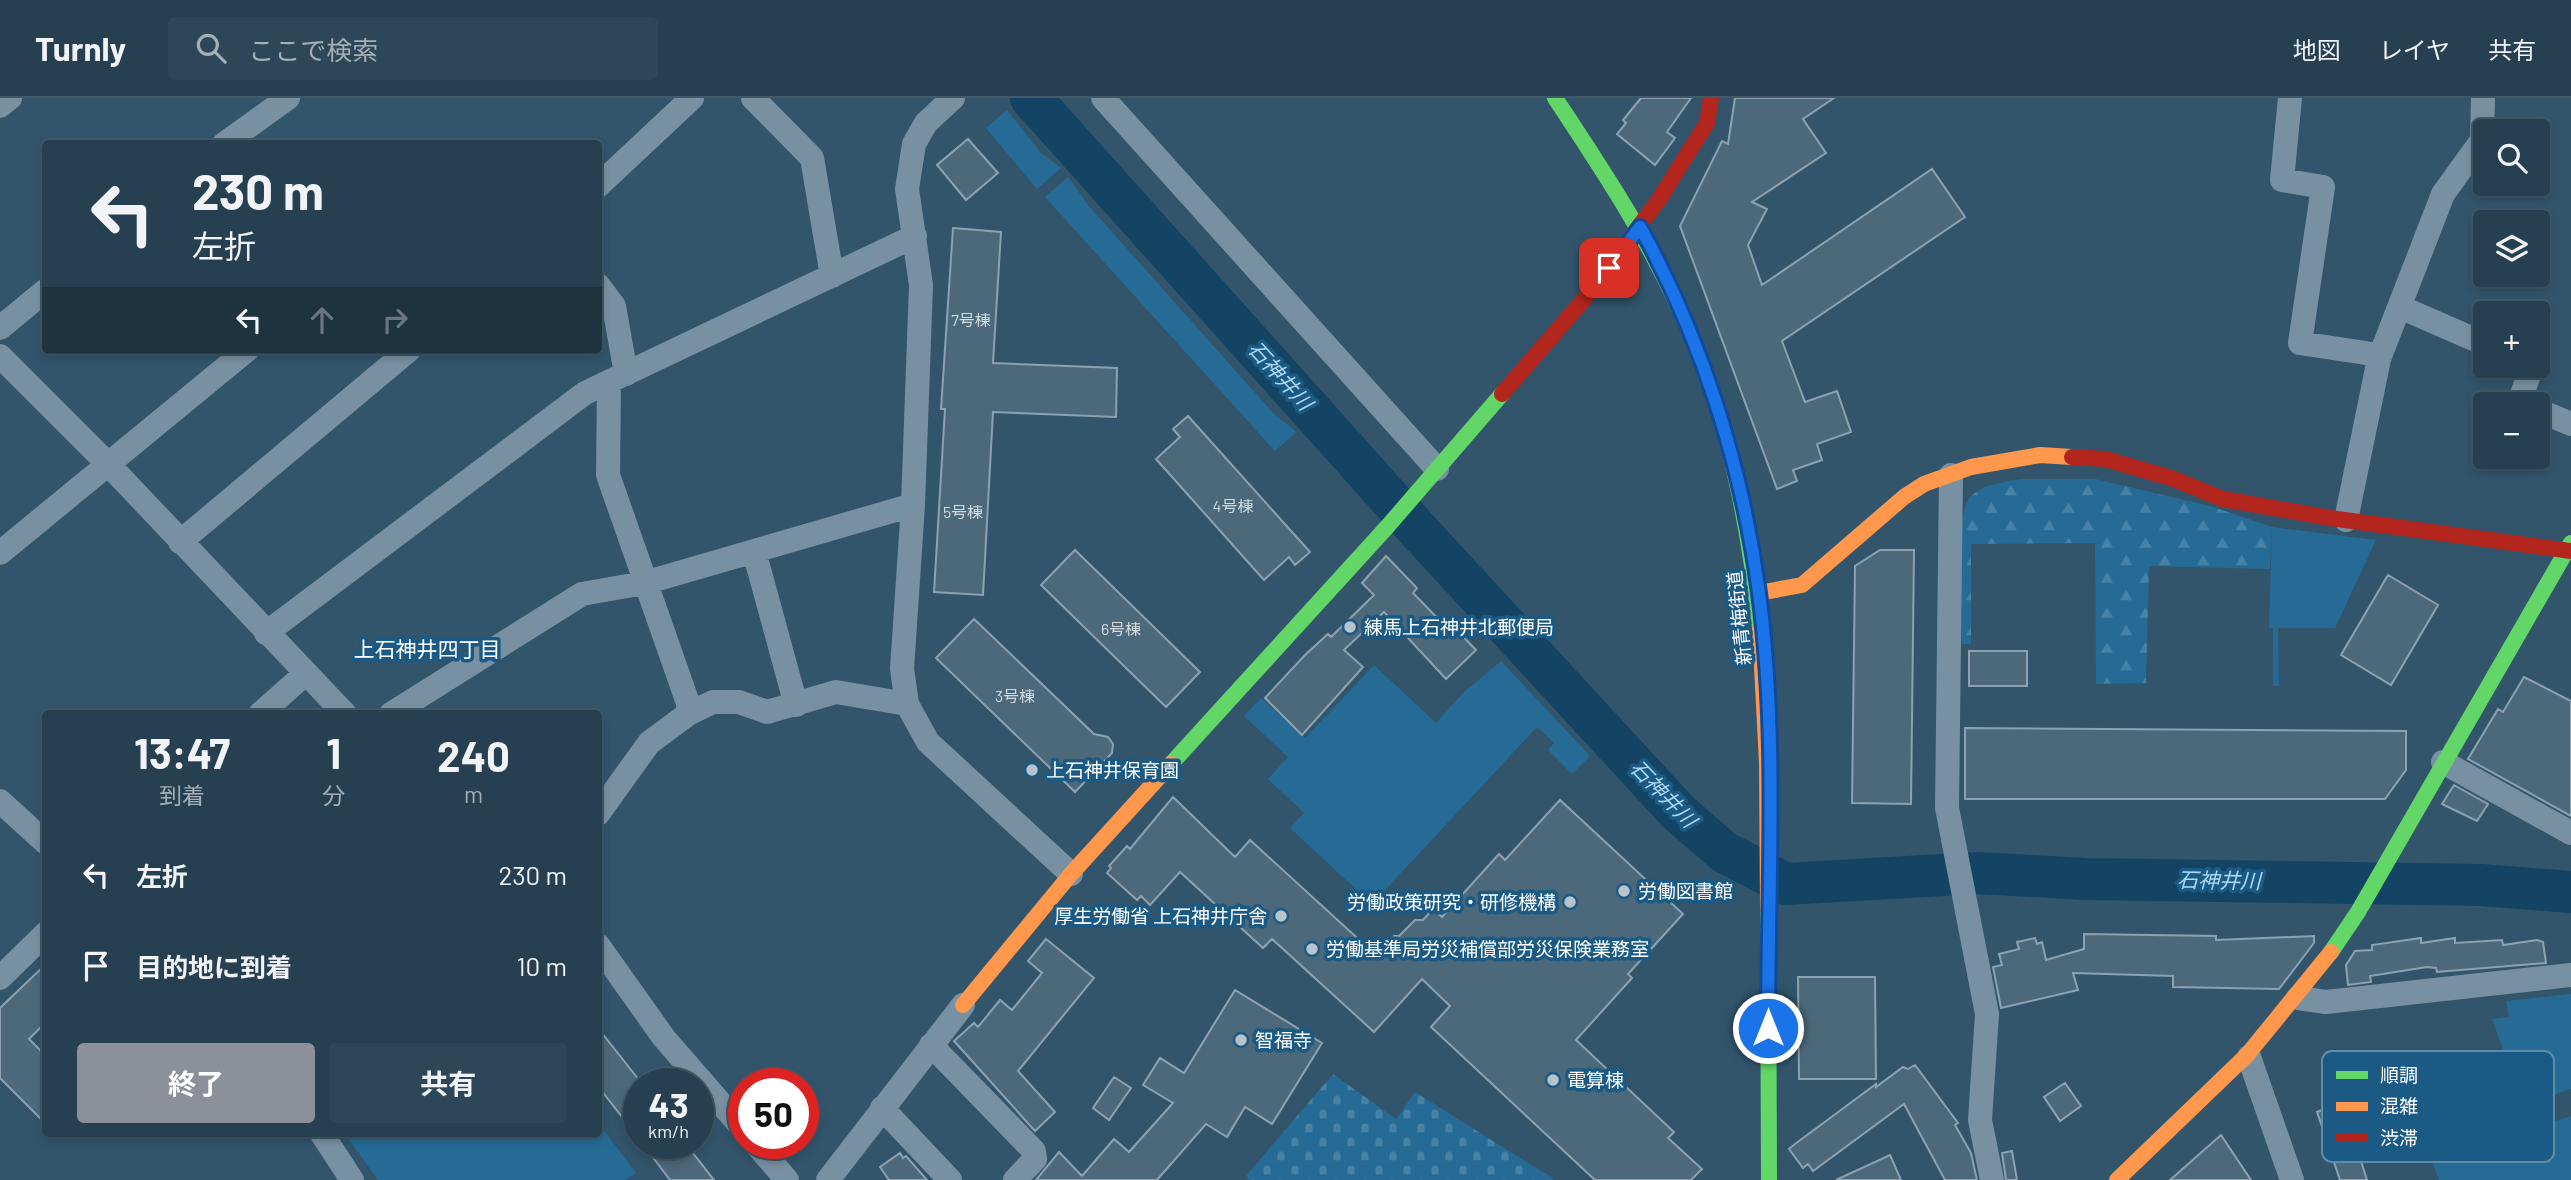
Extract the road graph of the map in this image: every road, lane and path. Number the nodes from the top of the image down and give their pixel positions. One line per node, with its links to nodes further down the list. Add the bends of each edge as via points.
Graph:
1 (10, 98): 11 (street)
2 (288, 98): 12 (street)
3 (692, 98): 13 (street)
4 (753, 98): 16 (street, via 812,158)
5 (953, 98): 15 (street, via 926,123 914,144 907,189)
6 (1103, 98): 30 (street)
7 (1555, 98): 14 (street, 新青梅街道)
8 (1710, 98): 14 (street, via 1707,123)
9 (2290, 98): 25 (street, via 2282,180 2323,187 2300,343 2372,354)
10 (2483, 98): 19 (street, via 2482,140 2443,194)
11 (0, 106)
12 (230, 140)
13 (602, 182)
14 (1640, 227): 30 (street, via 1586,297); 39 (street, 新青梅街道, via 1706,372 1733,463)
15 (915, 236): 16 (street); 32 (street, via 921,285)
16 (832, 276): 26 (street)
17 (602, 290): 26 (street, via 614,306)
18 (42, 293): 20 (street)
19 (2400, 307): 21 (street); 25 (street)
20 (0, 328)
21 (2473, 339)
22 (242, 354): 29 (street)
23 (404, 354): 34 (street)
24 (0, 356): 29 (street)
25 (2379, 359): 33 (street)
26 (618, 379): 38 (street, via 608,475); 40 (street, via 585,393)
27 (2550, 415): 28 (street)
28 (2571, 424)
29 (108, 464): 34 (street); 37 (street)
30 (1437, 469): 53 (street)
31 (1951, 475): 33 (street, via 1970,467 2040,455 2105,459 2223,499); 39 (street, via 1904,497 1802,585); 72 (street, via 1947,808 1987,1014 1980,1120)
32 (913, 505): 36 (street); 42 (street, via 902,669)
33 (2346, 520): 35 (street)
34 (180, 542): 40 (street)
35 (2569, 548): 48 (street)
36 (754, 551): 38 (street); 43 (street)
37 (0, 553)
38 (644, 583): 46 (street, via 582,594); 47 (street, via 688,703)
39 (1759, 593): 71 (street, 新青梅街道, via 1769,766)
40 (266, 633): 41 (street)
41 (305, 674): 44 (street); 45 (street)
42 (906, 704): 43 (street, via 836,692); 53 (street, via 928,742)
43 (796, 705): 47 (street, via 767,712 739,702 713,702)
44 (264, 710)
45 (341, 710)
46 (397, 710)
47 (688, 714): 50 (street, via 649,743)
48 (2443, 762): 51 (street); 58 (street, via 2361,906)
49 (0, 801): 52 (street)
50 (602, 808)
51 (2571, 833)
52 (42, 839)
53 (1071, 874): 59 (street)
54 (42, 937): 57 (street)
55 (602, 951): 63 (street, via 664,1038)
56 (2571, 975): 58 (street, via 2326,1002)
57 (0, 978)
58 (2298, 998): 61 (street)
59 (963, 1005): 60 (street)
60 (932, 1045): 62 (street); 70 (street, via 1034,1151 1035,1159)
61 (2249, 1057): 73 (street); 74 (street)
62 (882, 1108): 68 (street); 69 (street)
63 (728, 1111)
64 (324, 1137): 66 (street)
65 (769, 1159): 67 (street)
66 (352, 1180)
67 (788, 1180)
68 (828, 1180)
69 (950, 1180)
70 (1015, 1180)
71 (1769, 1180)
72 (1992, 1180)
73 (2117, 1180)
74 (2292, 1180)

